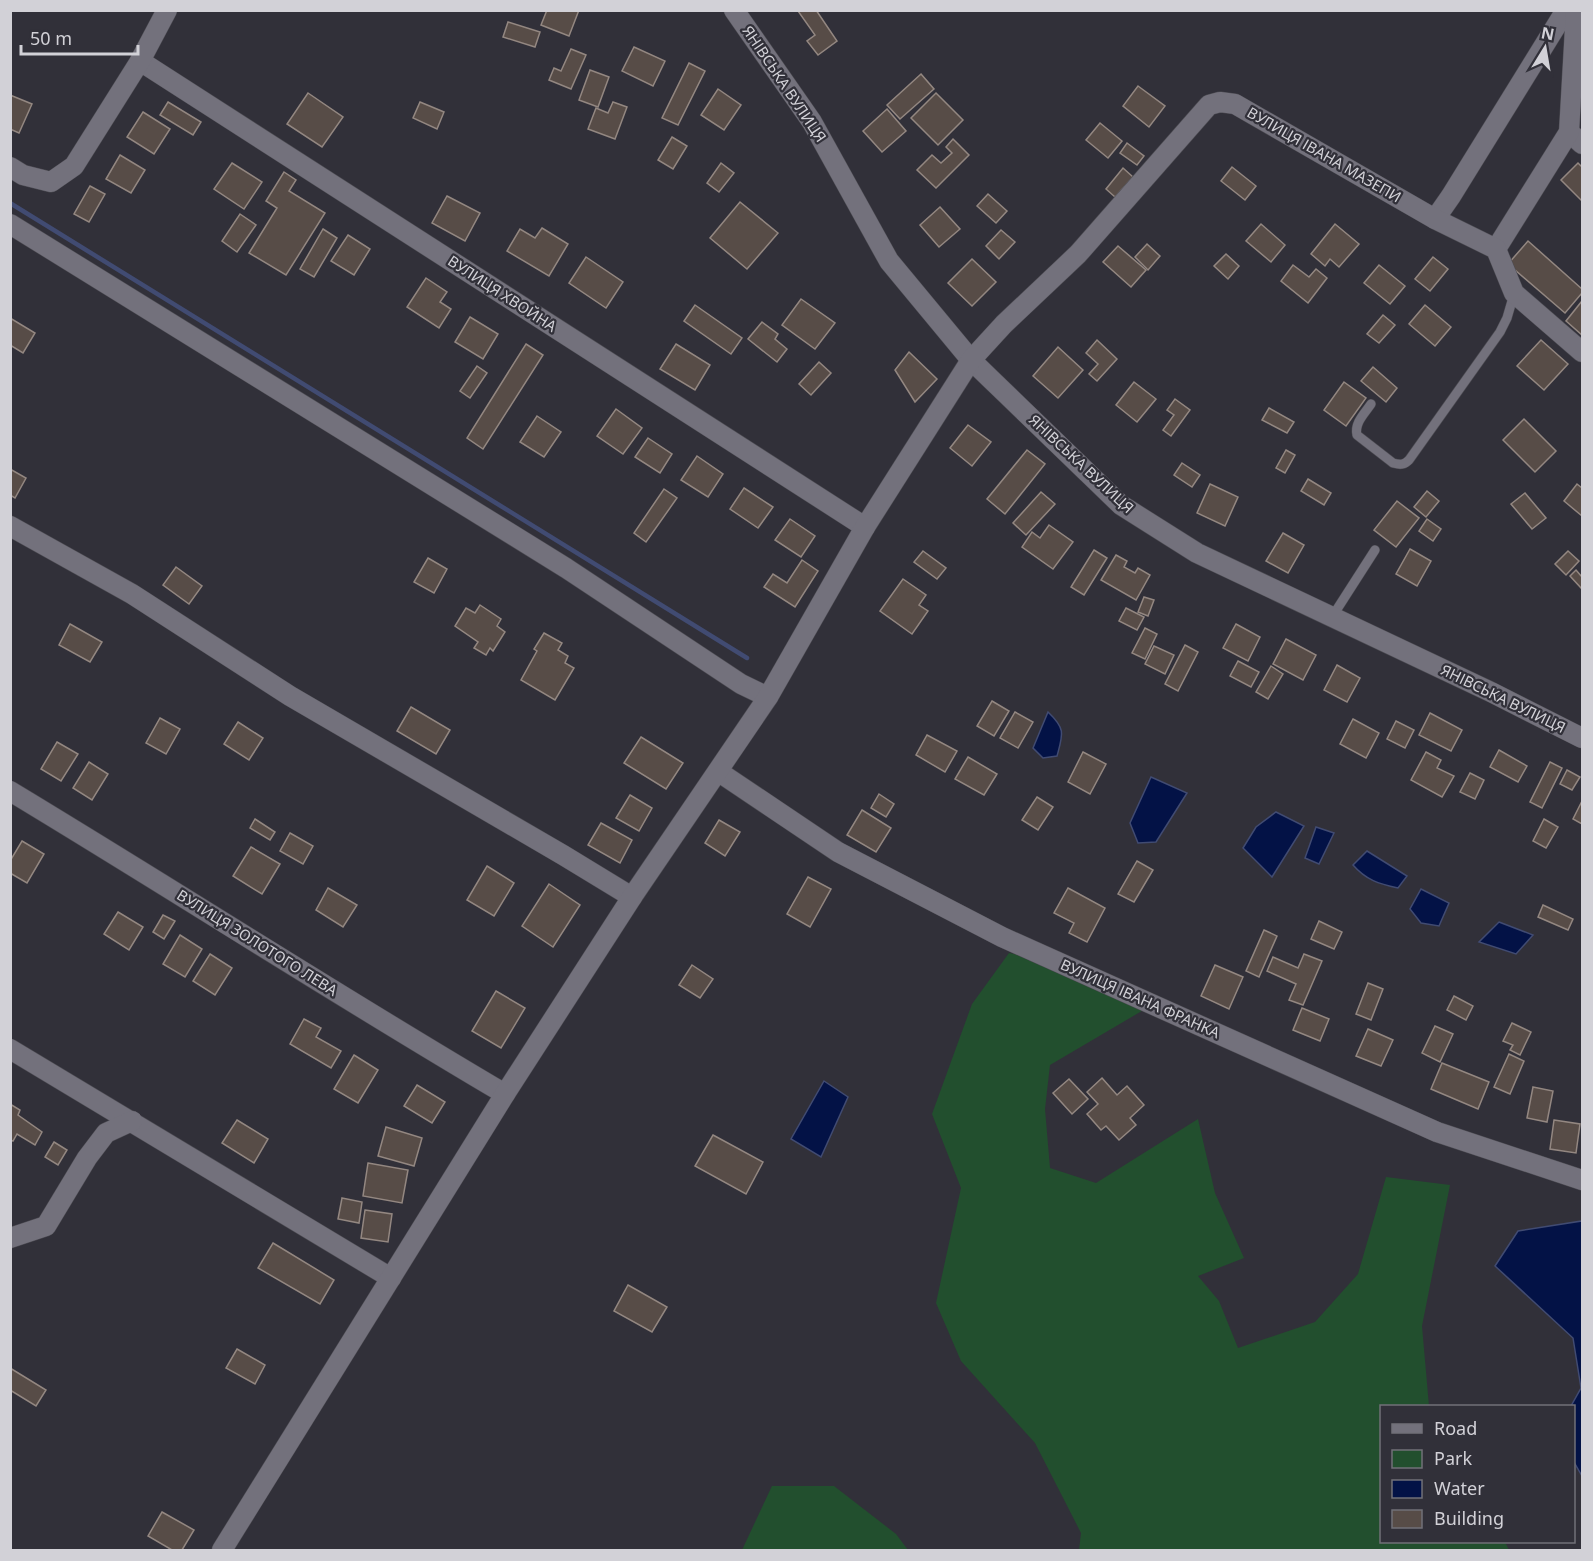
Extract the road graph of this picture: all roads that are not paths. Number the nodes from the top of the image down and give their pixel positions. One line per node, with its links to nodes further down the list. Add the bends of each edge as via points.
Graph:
1 (167, 10): 5 (street)
2 (734, 10): 13 (street, ЯНІВСЬКА ВУЛИЦЯ, via 812,122 890,261)
3 (1566, 10): 8 (street)
4 (1576, 10): 6 (street)
5 (140, 61): 7 (street, via 74,166 51,182 23,175); 16 (street, ВУЛИЦЯ ХВОЙНА)
6 (1576, 138): 10 (street)
7 (10, 167)
8 (1435, 219): 10 (street, ВУЛИЦЯ ІВАНА МАЗЕПИ); 13 (street, ВУЛИЦЯ ІВАНА МАЗЕПИ, via 1235,104 1209,105 1078,254)
9 (10, 224): 19 (street, via 566,568 741,684)
10 (1496, 249): 11 (street)
11 (1514, 293): 12 (street); 14 (lane, via 1494,342 1405,464 1393,463 1356,435 1357,424)
12 (1582, 352)
13 (971, 360): 16 (street, ВУЛИЦЯ ІВАНА МАЗЕПИ); 18 (street, ЯНІВСЬКА ВУЛИЦЯ, via 1121,505 1197,553)
14 (1371, 404)
15 (10, 526): 23 (street, via 132,594 290,696)
16 (865, 527): 19 (street, ВУЛИЦЯ ІВАНА МАЗЕПИ)
17 (1375, 550): 18 (lane)
18 (1332, 617): 20 (street, ЯНІВСЬКА ВУЛИЦЯ)
19 (768, 697): 21 (street, ВУЛИЦЯ ІВАНА МАЗЕПИ)
20 (1582, 738)
21 (718, 772): 23 (street, ВУЛИЦЯ ІВАНА МАЗЕПИ); 27 (street, ВУЛИЦЯ ІВАНА ФРАНКА, via 838,852 1002,937 1437,1132)
22 (10, 791): 25 (street, ВУЛИЦЯ ЗОЛОТОГО ЛЕВА)
23 (632, 897): 25 (street, ВУЛИЦЯ ІВАНА МАЗЕПИ)
24 (10, 1049): 26 (street)
25 (505, 1094): 29 (street, ВУЛИЦЯ ІВАНА МАЗЕПИ)
26 (132, 1121): 28 (street, via 106,1133 46,1226); 29 (street)
27 (1582, 1180)
28 (10, 1238)
29 (391, 1278): 30 (street, ВУЛИЦЯ ІВАНА МАЗЕПИ)
30 (222, 1551)

